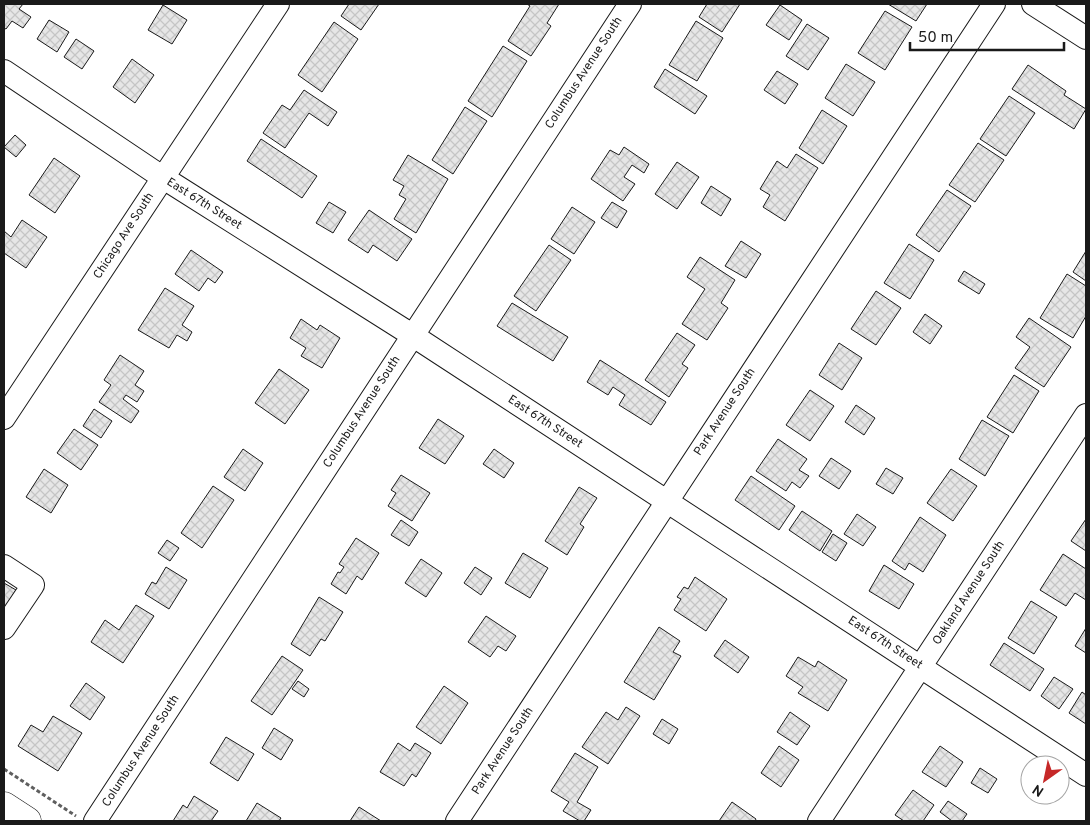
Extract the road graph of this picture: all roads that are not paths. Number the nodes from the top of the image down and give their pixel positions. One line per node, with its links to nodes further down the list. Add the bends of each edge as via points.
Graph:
1 (278, 4): 7 (street, Chicago Ave South)
2 (630, 4): 8 (street, Columbus Avenue South)
3 (994, 4): 11 (street, Park Avenue South)
4 (1033, 4): 5 (street)
5 (1086, 38)
6 (4, 71): 7 (street, East 67th Street)
7 (162, 177): 8 (street, East 67th Street); 10 (street, Chicago Ave South)
8 (412, 335): 11 (street, East 67th Street); 17 (street, Columbus Avenue South)
9 (1086, 416): 14 (street, Oakland Avenue South)
10 (4, 418)
11 (667, 501): 14 (street, East 67th Street); 19 (street, Park Avenue South)
12 (4, 566): 13 (street, via 33,585)
13 (4, 628)
14 (921, 667): 15 (street, East 67th Street); 20 (street, Oakland Avenue South)
15 (1086, 775)
16 (4, 806): 18 (main road)
17 (85, 818)
18 (27, 821)
19 (457, 821)
20 (819, 821)

